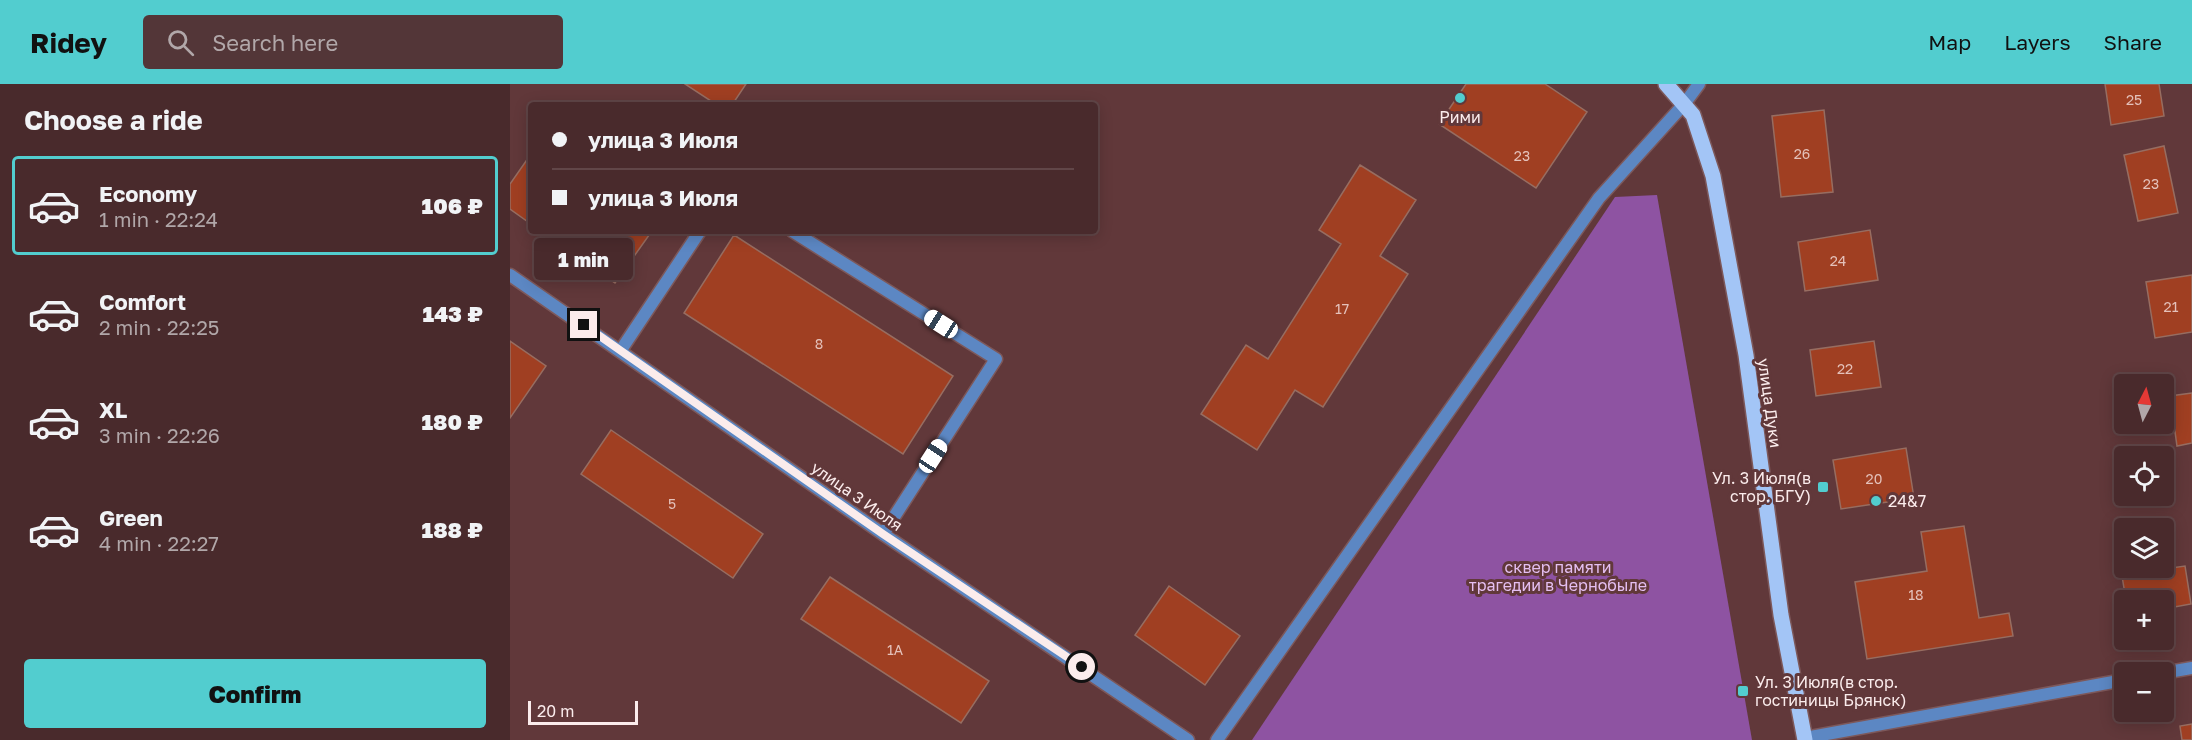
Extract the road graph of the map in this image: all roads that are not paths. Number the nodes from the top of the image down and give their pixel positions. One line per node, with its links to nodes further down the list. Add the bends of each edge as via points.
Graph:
1 (1666, 84): 3 (main road, улица Дуки)
2 (1699, 84): 3 (street)
3 (1685, 103): 12 (main road, улица Дуки, via 1694,115 1713,176 1746,355 1781,615); 14 (street, via 1599,198)
4 (698, 234): 7 (street)
5 (797, 234): 8 (street, via 996,359)
6 (510, 275): 7 (street, улица 3 Июля)
7 (621, 350): 8 (street, улица 3 Июля)
8 (883, 534): 13 (street, улица 3 Июля)
9 (2192, 668): 10 (street)
10 (2174, 671)
11 (2114, 682): 12 (street)
12 (1805, 739)
13 (1188, 740)
14 (1217, 740)

